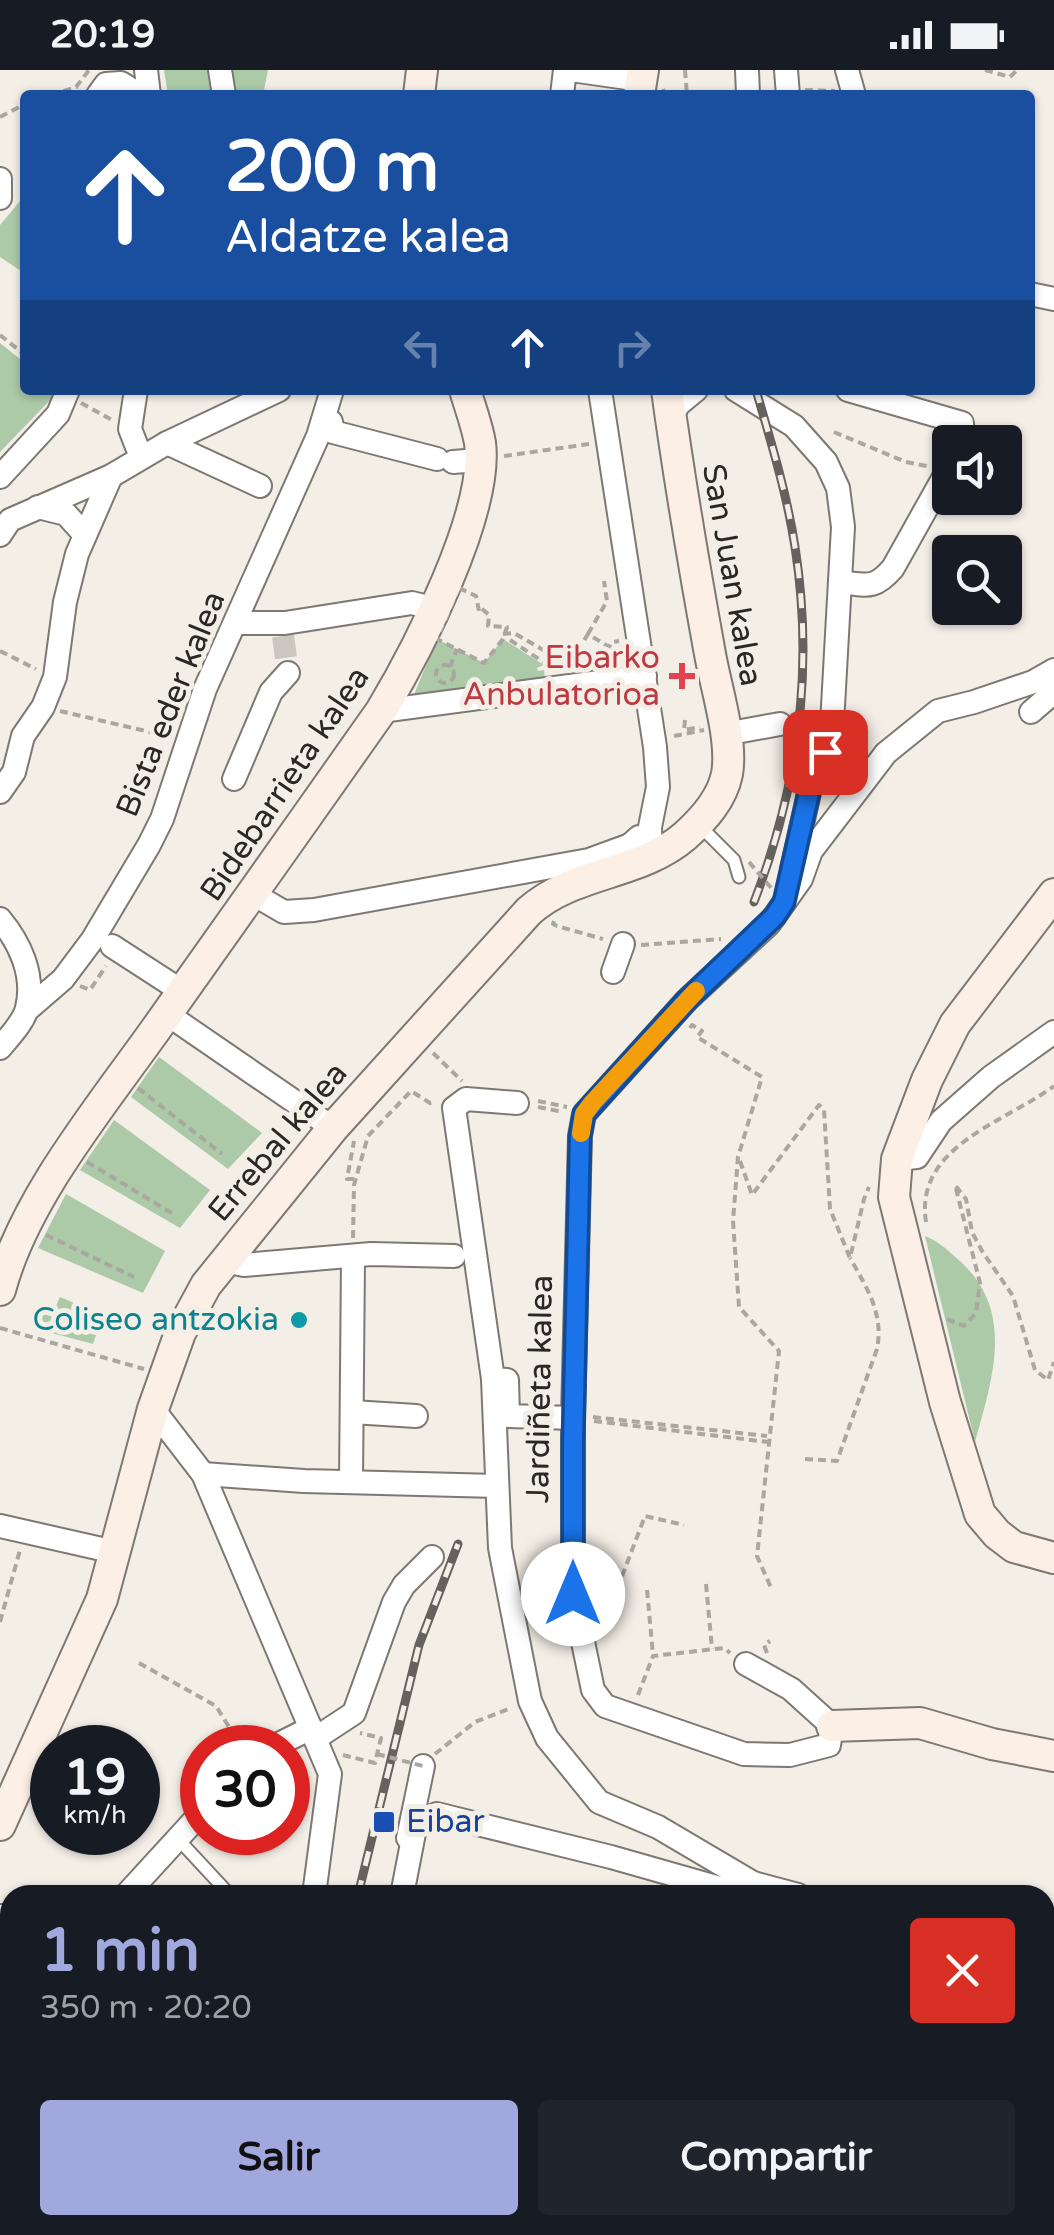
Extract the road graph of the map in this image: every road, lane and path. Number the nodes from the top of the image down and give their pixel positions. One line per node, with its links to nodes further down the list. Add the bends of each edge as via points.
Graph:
1 (568, 70): 5 (street)
2 (985, 70): 3 (path, via 1010,77)
3 (1017, 70)
4 (101, 82): 8 (path); 9 (street)
5 (641, 82)
6 (787, 85): 7 (path)
7 (846, 85)
8 (67, 90)
9 (132, 90)
10 (0, 178): 11 (street)
11 (0, 198)
12 (0, 335): 13 (path)
13 (20, 351)
14 (67, 395): 34 (street, via 58,414)
15 (71, 395): 26 (path)
16 (135, 395): 26 (street)
17 (268, 395): 28 (street)
18 (328, 395): 24 (street, Bista eder kalea)
19 (466, 395): 31 (street, Bidebarrieta kalea, via 480,443)
20 (601, 395): 47 (street)
21 (745, 395): 41 (street, via 779,414 826,462 838,488)
22 (865, 395): 25 (street)
23 (669, 403): 64 (street, San Juan kalea)
24 (324, 420): 31 (street, via 332,422 332,432); 43 (street, Bista eder kalea)
25 (962, 425)
26 (130, 429): 30 (street)
27 (834, 432): 32 (path, via 906,462)
28 (167, 443): 30 (street); 35 (street)
29 (584, 445): 31 (path)
30 (141, 457): 33 (street)
31 (466, 460): 42 (street, Bidebarrieta kalea, via 473,505)
32 (932, 465)
33 (111, 476): 37 (street); 39 (street)
34 (0, 477)
35 (260, 486)
36 (932, 489): 41 (street, via 894,568 875,586)
37 (38, 507): 38 (street, via 10,520); 39 (street, via 66,514)
38 (0, 535)
39 (85, 535): 55 (street, via 65,602)
40 (604, 582): 45 (path, via 607,601)
41 (840, 582): 75 (street, via 832,724)
42 (432, 608): 43 (street, via 412,602 284,629); 60 (street, Bidebarrieta kalea)
43 (237, 623): 65 (street, Bista eder kalea)
44 (514, 632): 45 (path, via 569,664); 46 (path); 57 (path, via 509,641 550,665)
45 (588, 634): 48 (path)
46 (502, 635): 49 (path, via 484,663); 49 (path, via 507,627 488,626 489,615 478,611 476,596 459,588 438,639)
47 (638, 638): 48 (path); 54 (street)
48 (609, 647): 56 (path)
49 (458, 649): 51 (path)
50 (0, 652): 55 (path)
51 (450, 667)
52 (1054, 670): 75 (street, Jardiñeta kalea, via 938,711 886,753 811,851 801,879)
53 (288, 673): 67 (street, via 272,692)
54 (645, 676): 56 (street); 66 (street)
55 (55, 677): 59 (street)
56 (612, 682): 57 (street)
57 (552, 690): 60 (street)
58 (1054, 692): 61 (street)
59 (43, 707): 65 (path); 68 (street)
60 (381, 711): 73 (street, Bidebarrieta kalea)
61 (1031, 712)
62 (780, 724): 64 (street)
63 (679, 734): 63 (path, via 705,730 684,730 683,721); 66 (path)
64 (725, 734): 69 (street, San Juan kalea, via 728,771 720,796)
65 (187, 738): 83 (street, Bista eder kalea, via 162,819 93,940)
66 (654, 740): 70 (street, via 658,786)
67 (234, 779)
68 (0, 792)
69 (698, 824): 70 (street, Errebal kalea, via 675,845); 72 (lane, via 734,860)
70 (640, 852): 73 (street, via 314,910 284,912); 93 (street, Errebal kalea, via 546,896)
71 (749, 862): 75 (path, bridge)
72 (739, 877)
73 (253, 894): 82 (street, Bidebarrieta kalea)
74 (1054, 894): 97 (street, via 955,1024)
75 (778, 896): 115 (street, Jardiñeta kalea, via 769,924 687,1000 584,1114)
76 (0, 918): 83 (street, via 28,968)
77 (557, 926): 79 (path)
78 (733, 938): 79 (path)
79 (623, 944): 81 (street)
80 (112, 946): 82 (street)
81 (612, 972)
82 (175, 1003): 88 (street, Bidebarrieta kalea); 93 (street)
83 (27, 1010): 86 (street, Bista eder kalea)
84 (1054, 1032): 97 (street, via 941,1121 918,1157)
85 (684, 1034): 96 (path, via 692,1026 702,1031 696,1037 762,1077)
86 (0, 1048)
87 (434, 1054): 90 (path)
88 (123, 1076): 94 (street, Bidebarrieta kalea); 95 (path)
89 (1054, 1086): 99 (path, via 952,1150 928,1184)
90 (479, 1089): 92 (street); 111 (street, via 454,1108)
91 (442, 1099): 102 (path, via 430,1103 411,1091 368,1136 354,1185)
92 (527, 1102): 92 (path, via 573,1111)
93 (332, 1128): 104 (street, Errebal kalea)
94 (70, 1152): 98 (path); 100 (street, Bidebarrieta kalea)
95 (222, 1154)
96 (738, 1157): 103 (path, via 752,1195 819,1105 824,1109 830,1209); 116 (path, via 733,1221 739,1307 778,1352)
97 (896, 1158): 103 (path, via 886,1156 864,1199); 107 (street, via 894,1197)
98 (175, 1215)
99 (928, 1229)
100 (18, 1242): 105 (path, via 28,1246 36,1230); 106 (street, Bidebarrieta kalea)
101 (454, 1256): 102 (street)
102 (353, 1258): 104 (street); 113 (street)
103 (850, 1258): 117 (path, via 878,1312 877,1349 837,1461)
104 (224, 1261): 110 (street, Errebal kalea, via 180,1333)
105 (134, 1277)
106 (0, 1290)
107 (938, 1313): 109 (path, via 964,1326 976,1312 980,1283 955,1185 966,1200 972,1232 1013,1296 1035,1370 1048,1380); 126 (street, via 980,1514 1014,1546)
108 (0, 1328): 110 (path)
109 (1054, 1362)
110 (164, 1375): 112 (street, Errebal kalea)
111 (493, 1379): 115 (street, via 507,1380 508,1416); 120 (street)
112 (153, 1408): 118 (street); 124 (street, Errebal kalea)
113 (352, 1412): 114 (street); 119 (street)
114 (416, 1416)
115 (573, 1417): 116 (path); 130 (street, Jardiñeta kalea)
116 (768, 1439): 129 (path, via 757,1556)
117 (804, 1459)
118 (206, 1480): 119 (street); 143 (street)
119 (350, 1482): 120 (street)
120 (497, 1486): 131 (street)
121 (684, 1525): 130 (path, via 645,1516 616,1592)
122 (0, 1526): 123 (street)
123 (25, 1532): 124 (street); 132 (path)
124 (115, 1552): 149 (street, Errebal kalea, via 82,1650)
125 (432, 1557): 143 (street, via 394,1602 354,1713)
126 (1054, 1558)
127 (706, 1584): 134 (path)
128 (647, 1590): 135 (path)
129 (772, 1590)
130 (578, 1594): 131 (path); 139 (street, Jardiñeta kalea, via 592,1690 604,1706)
131 (510, 1598): 138 (street)
132 (0, 1622)
133 (724, 1648): 134 (path)
134 (712, 1650): 135 (path)
135 (654, 1656): 139 (path)
136 (139, 1663): 140 (path, via 216,1706)
137 (746, 1664): 141 (street, via 791,1689)
138 (530, 1701): 148 (path, via 475,1722); 152 (street, via 547,1738 600,1802 658,1827)
139 (629, 1715): 141 (street, Jardiñeta kalea, via 744,1754 790,1755 829,1745)
140 (228, 1725)
141 (832, 1726): 146 (street, via 920,1723)
142 (352, 1730): 145 (path, via 381,1738)
143 (313, 1733): 144 (street); 155 (street, via 330,1774)
144 (310, 1734)
145 (377, 1754): 147 (path, via 375,1763); 148 (path, bridge)
146 (1054, 1756)
147 (367, 1761)
148 (425, 1767): 156 (street)
149 (0, 1826)
150 (180, 1837): 151 (street)
151 (178, 1839): 153 (street); 154 (lane)
152 (753, 1883): 159 (street); 160 (street)
153 (135, 1885)
154 (221, 1885)
155 (315, 1885)
156 (401, 1885)
157 (402, 1885): 158 (street, via 416,1828 436,1814)
158 (698, 1885)
159 (746, 1885)
160 (760, 1885)

